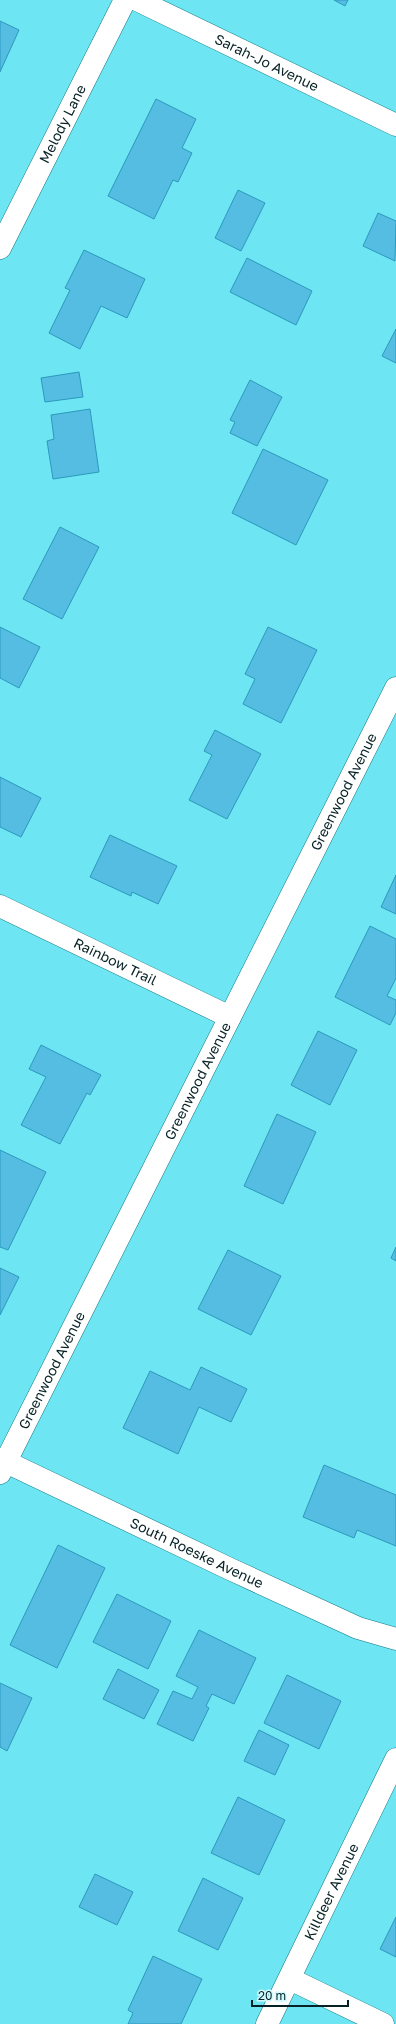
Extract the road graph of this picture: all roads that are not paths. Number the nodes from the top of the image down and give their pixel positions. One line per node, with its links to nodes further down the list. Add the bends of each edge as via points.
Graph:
1 (125, 0): 4 (street, Melody Lane)
2 (137, 0): 3 (street, Sarah-Jo Avenue)
3 (396, 125)
4 (0, 248)
5 (396, 688): 7 (street, Greenwood Avenue)
6 (0, 906): 7 (street, Rainbow Trail)
7 (230, 1017): 8 (street, Greenwood Avenue)
8 (2, 1465): 9 (street, South Roeske Avenue, via 358,1628)
9 (396, 1639)
10 (396, 1760): 11 (street, Killdeer Avenue)
11 (290, 1979): 12 (street, Killdeer Avenue); 13 (street)
12 (267, 2024)
13 (383, 2024)

